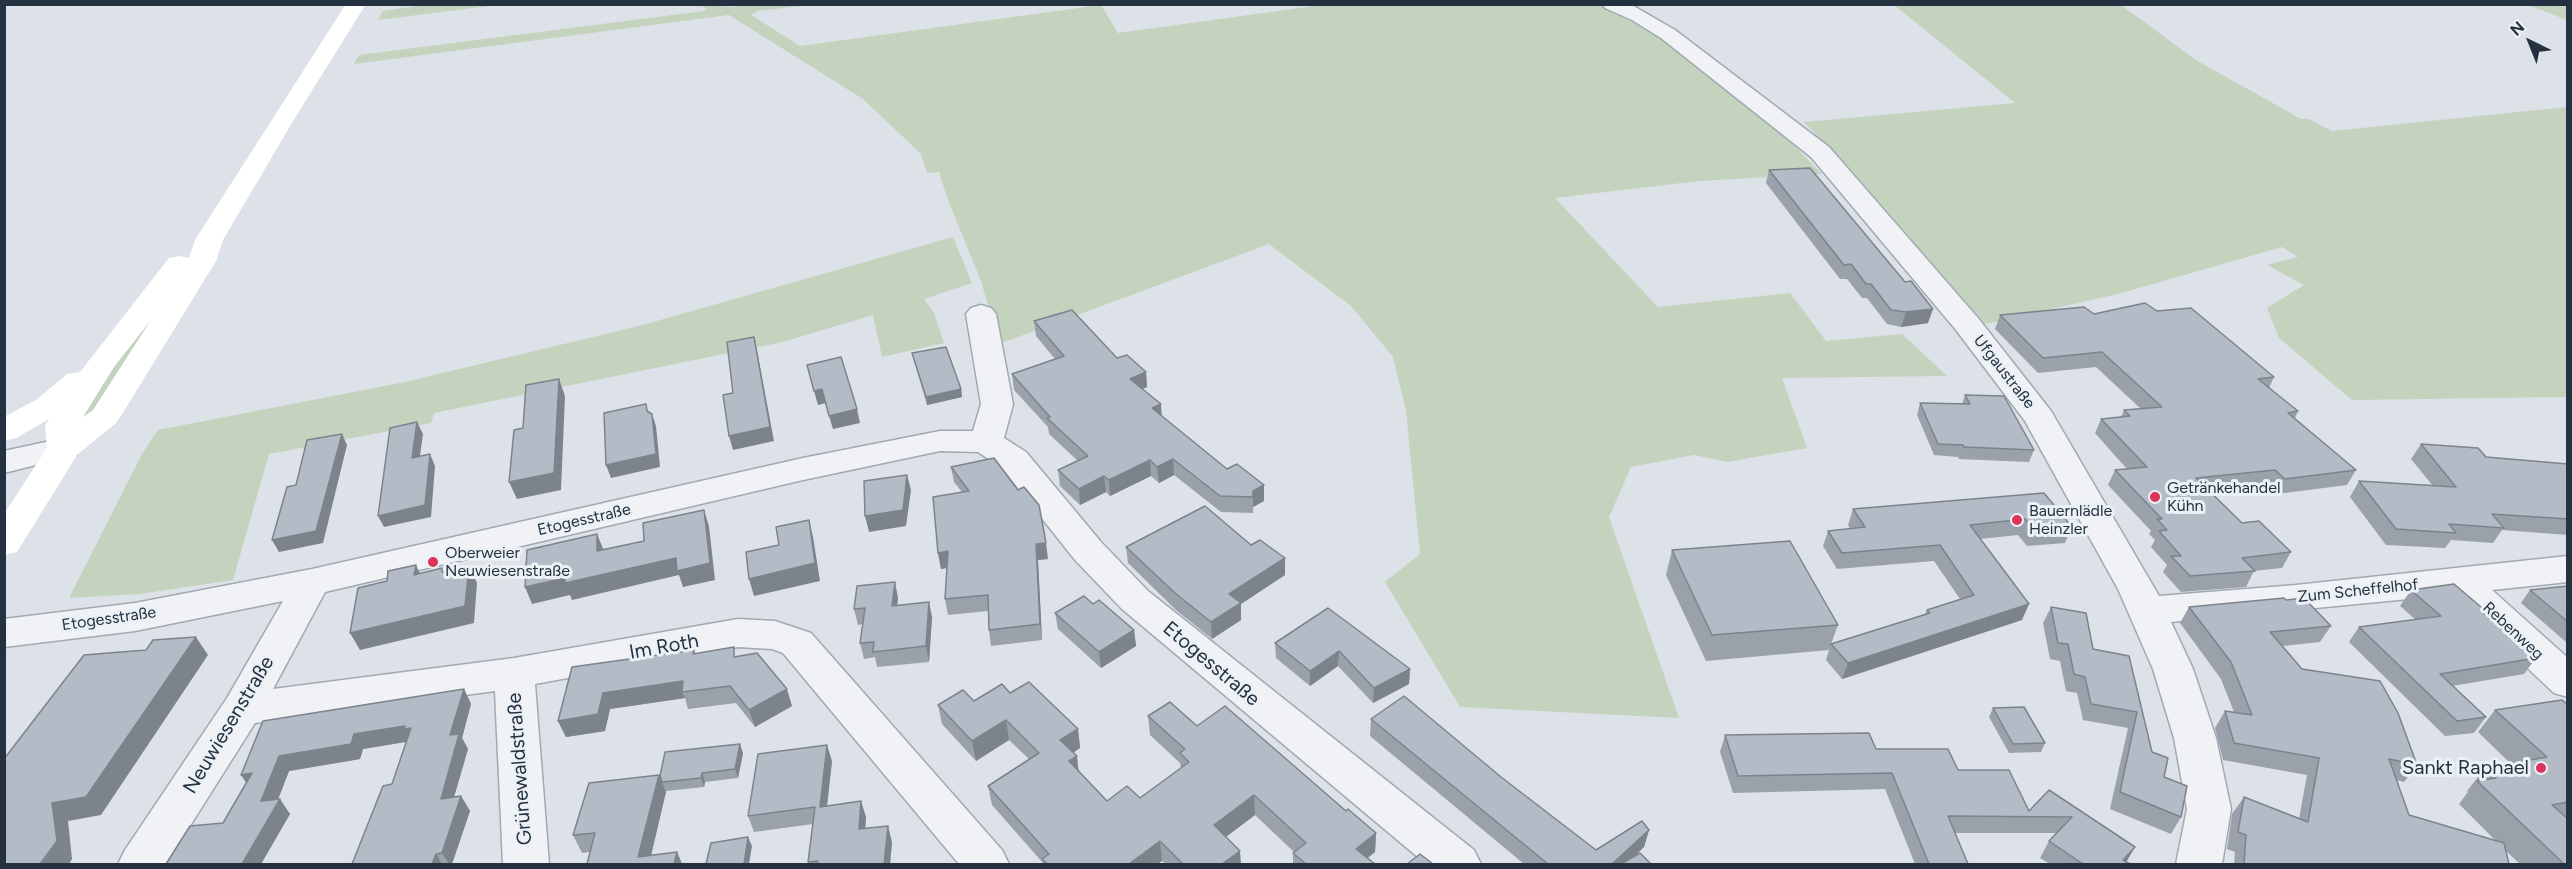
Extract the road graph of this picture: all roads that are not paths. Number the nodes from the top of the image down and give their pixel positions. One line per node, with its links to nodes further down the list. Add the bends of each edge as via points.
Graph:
1 (356, 4): 3 (main road)
2 (1612, 4): 15 (street, Ufgaustraße, via 1668,34 1820,152 1836,169 1967,324 2040,418)
3 (209, 240): 5 (main road, via 182,260); 9 (main road, via 202,261 105,416)
4 (981, 314): 7 (street, via 998,404)
5 (101, 363): 6 (main road, via 47,407); 9 (main road, via 61,426)
6 (4, 431)
7 (986, 443): 14 (street, Etogesstraße, via 940,441 803,469); 23 (street, Etogesstraße, via 1014,460 1088,551 1135,600)
8 (4, 445): 9 (street, via 22,442)
9 (64, 448): 10 (street); 11 (main road)
10 (4, 462)
11 (4, 543)
12 (2568, 569): 13 (street, Zum Scheffelhof)
13 (2458, 580): 15 (street, Zum Scheffelhof); 18 (street, Rebenweg)
14 (312, 582): 16 (street, Etogesstraße, via 135,617); 19 (street, Neuwiesenstraße)
15 (2148, 610): 24 (street, Ufgaustraße, via 2173,669 2199,759 2209,809)
16 (4, 633)
17 (514, 673): 19 (street, Im Roth); 21 (street, Grünewaldstraße); 22 (street, Im Roth, via 738,633 775,635 797,643)
18 (2568, 682)
19 (242, 709): 20 (street, Neuwiesenstraße)
20 (141, 864)
21 (526, 864)
22 (986, 864)
23 (1458, 864)
24 (2199, 864)

